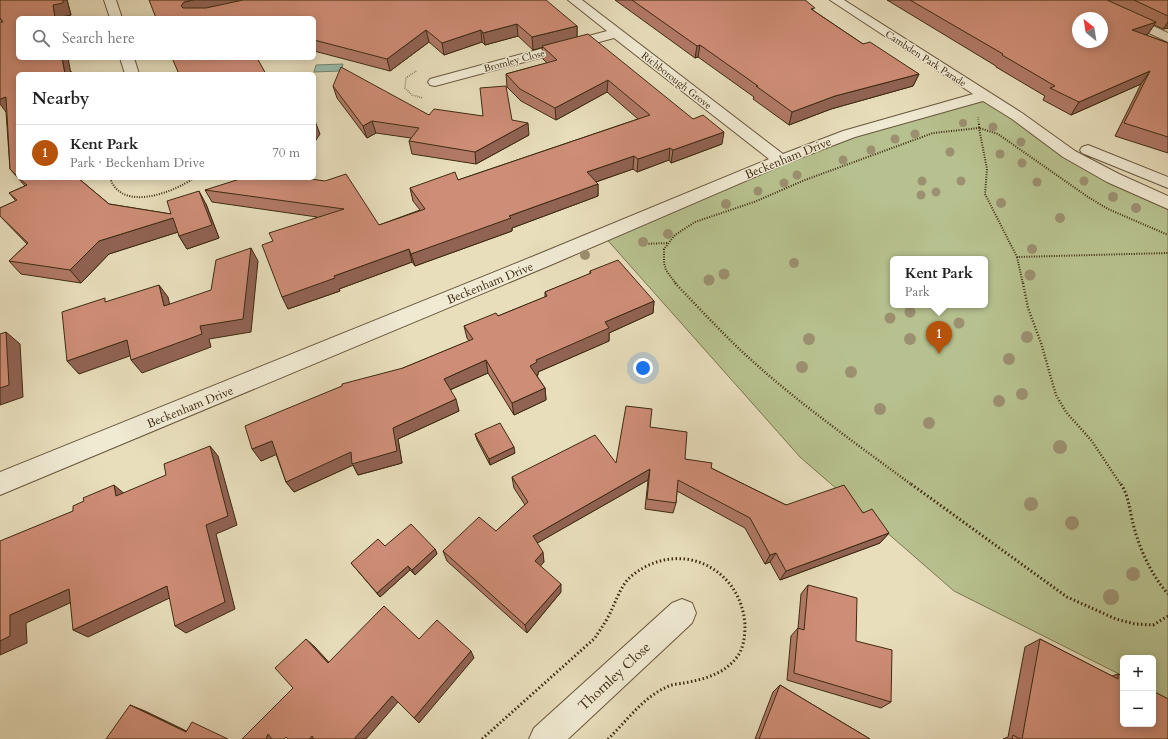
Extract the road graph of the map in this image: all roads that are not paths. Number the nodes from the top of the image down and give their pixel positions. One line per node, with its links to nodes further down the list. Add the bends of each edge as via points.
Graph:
1 (110, 0): 5 (street)
2 (574, 0): 6 (street, Richborough Grove)
3 (836, 0): 11 (street, Cambden Park Parade)
4 (1089, 0): 7 (street)
5 (115, 16)
6 (616, 33): 10 (street, Bromley Close); 13 (street, Richborough Grove)
7 (1168, 38)
8 (128, 60): 9 (street)
9 (131, 72)
10 (435, 82)
11 (981, 105): 12 (street, Cambden Park Parade); 13 (street, Beckenham Drive, via 849,134)
12 (1017, 116): 14 (street, Cambden Park Parade, via 1112,161); 15 (street, Cambden Park Parade, via 1069,154 1095,169)
13 (781, 160): 16 (street, Beckenham Drive, via 524,269)
14 (1168, 183)
15 (1168, 203)
16 (0, 484)
17 (682, 613): 18 (street, Thornley Close)
18 (545, 739)

